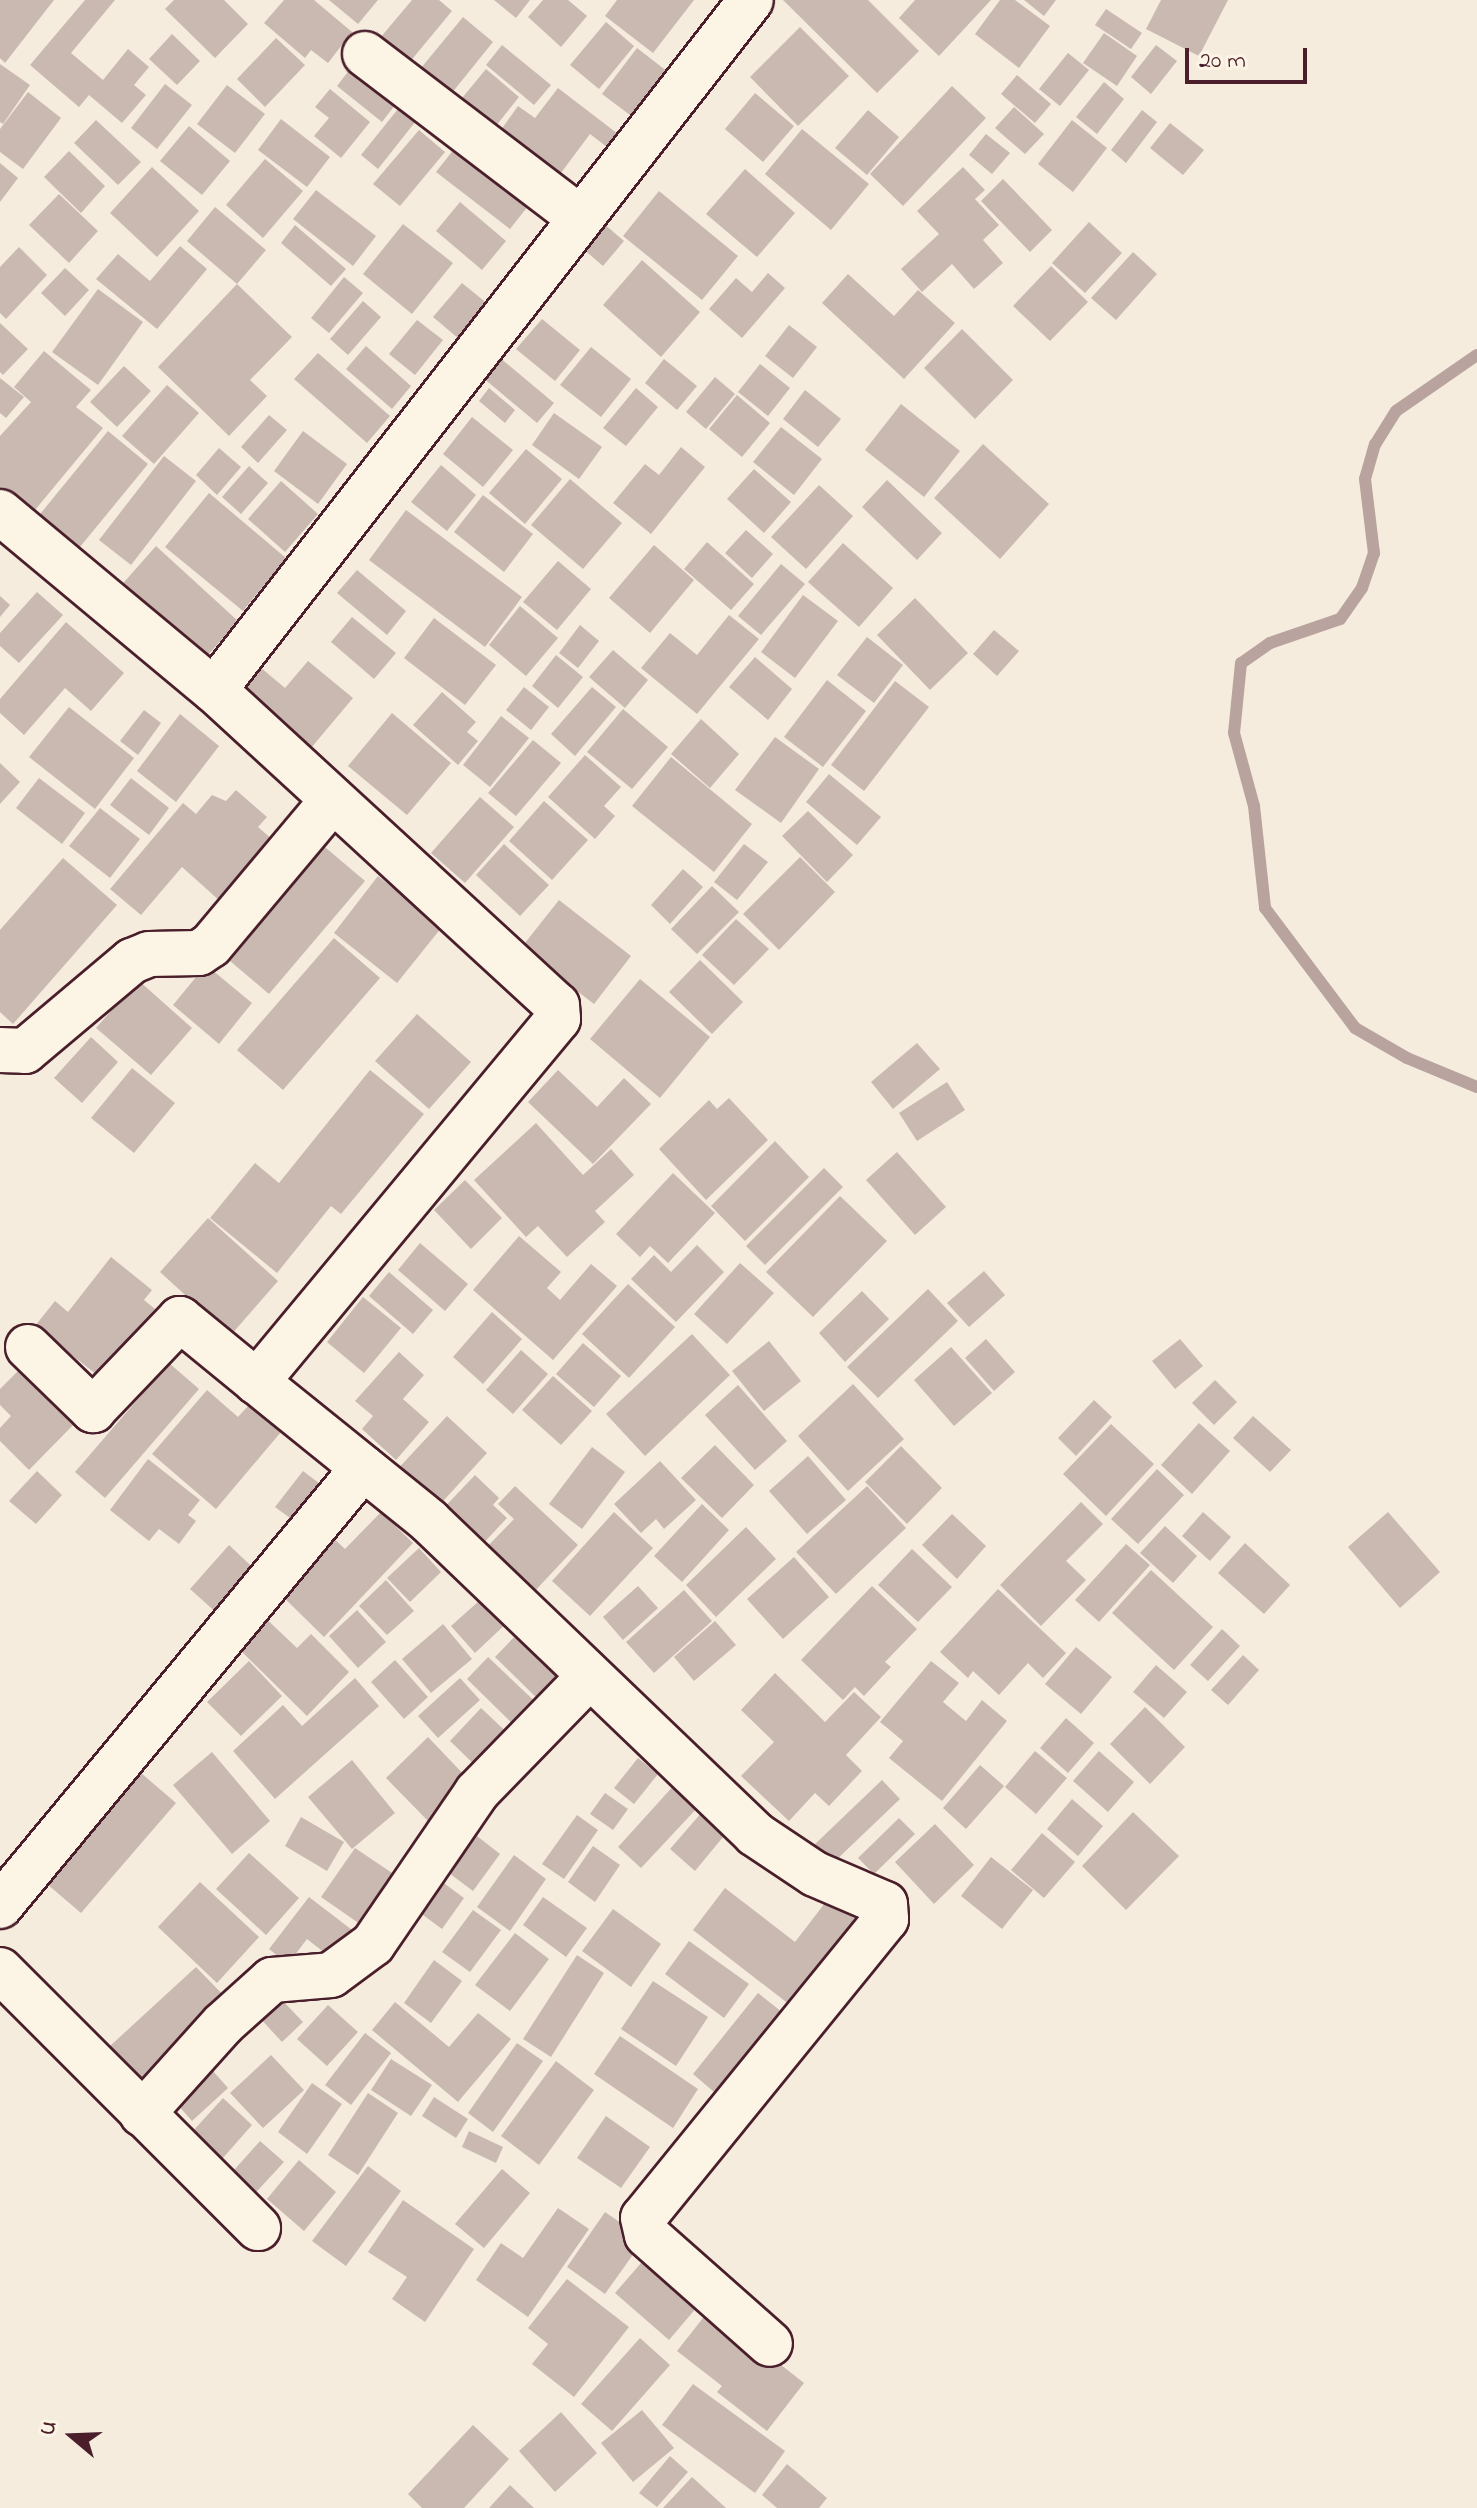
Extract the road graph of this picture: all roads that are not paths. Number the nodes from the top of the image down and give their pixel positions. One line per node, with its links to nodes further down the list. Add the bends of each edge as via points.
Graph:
1 (751, 0): 3 (street)
2 (365, 54): 3 (street)
3 (580, 218): 5 (street)
4 (0, 512): 5 (street)
5 (214, 690): 6 (street)
6 (332, 801): 7 (street, via 211,945 199,953 149,954 132,961 25,1051); 9 (street, via 559,1012)
7 (0, 1050)
8 (28, 1347): 9 (street, via 93,1410 180,1319)
9 (257, 1382): 10 (street)
10 (363, 1468): 11 (street, via 496,1582); 12 (street)
11 (588, 1678): 14 (street, via 477,1792 373,1944 331,1975 272,1980 223,2024); 16 (street, via 755,1834 815,1874 877,1898 889,1911 643,2218 647,2235)
12 (0, 1906)
13 (0, 1970): 14 (street)
14 (142, 2114): 15 (street)
15 (258, 2228)
16 (770, 2344)

